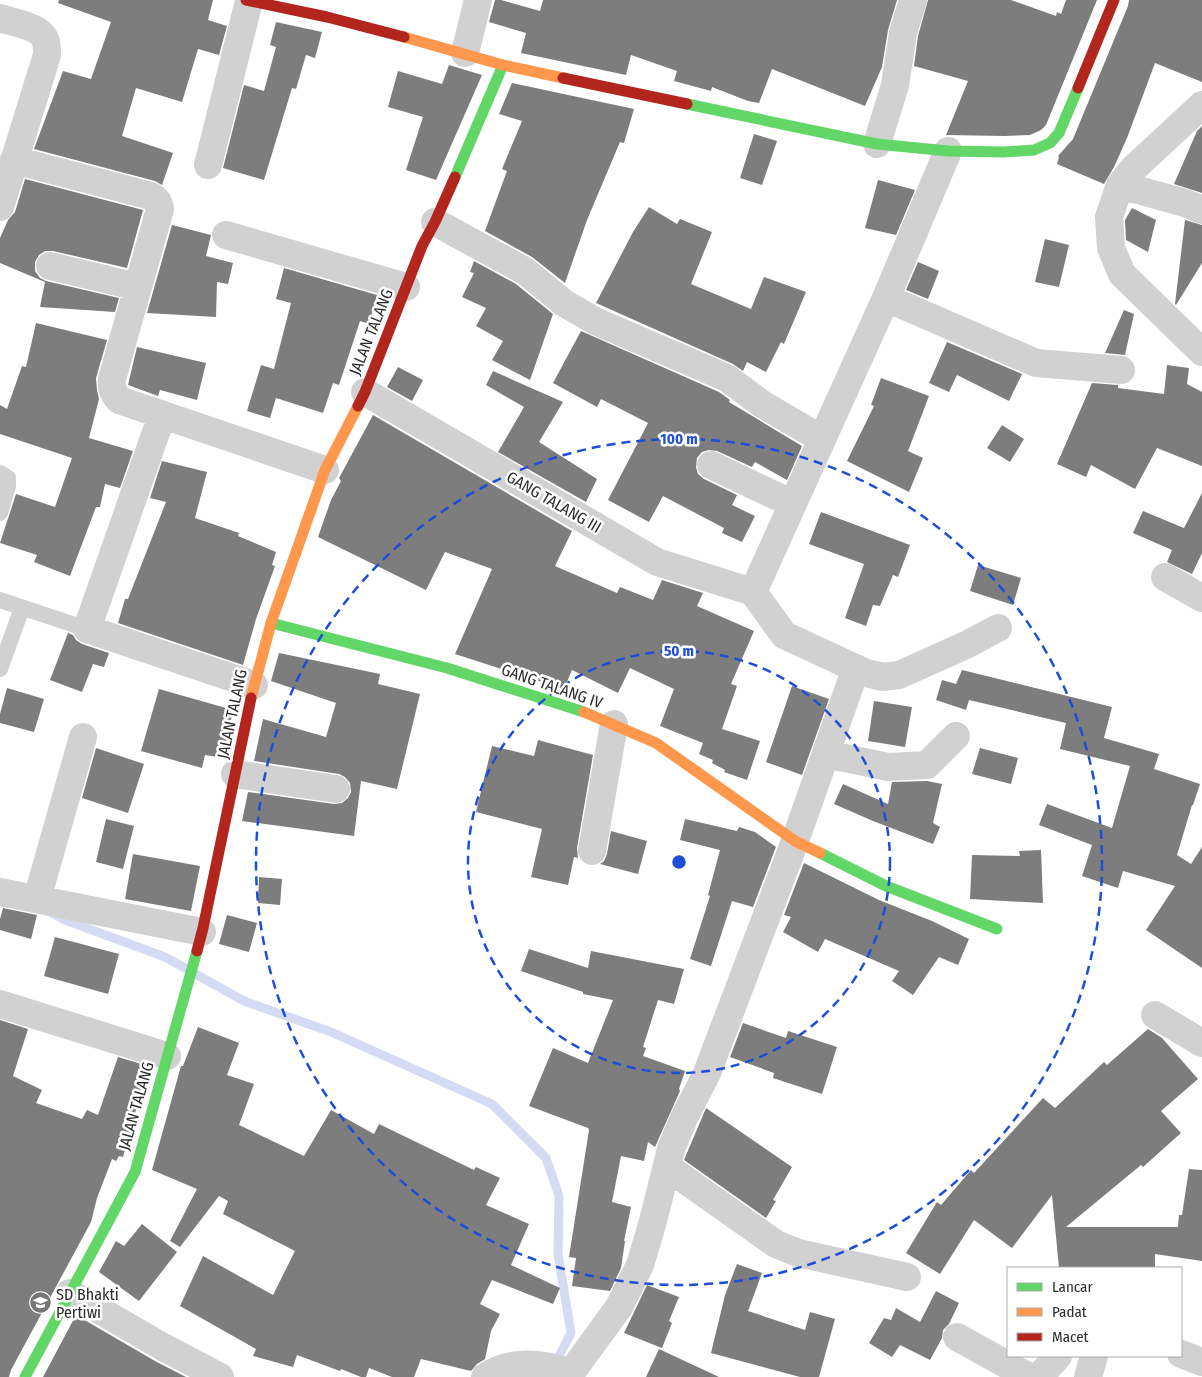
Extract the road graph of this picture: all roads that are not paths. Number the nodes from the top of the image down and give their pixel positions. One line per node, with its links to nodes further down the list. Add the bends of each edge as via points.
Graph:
1 (248, 0): 5 (street); 13 (street)
2 (478, 0): 7 (street)
3 (913, 0): 10 (street, via 903,33 895,85)
4 (1114, 0): 11 (street, via 1059,133 1050,143 1034,150)
5 (330, 9): 7 (street)
6 (0, 18): 12 (street, via 32,28 47,42 47,55)
7 (465, 53): 8 (street)
8 (503, 65): 10 (street); 17 (street, JALAN TALANG)
9 (1202, 105): 14 (street)
10 (877, 144): 11 (street)
11 (948, 151): 22 (street)
12 (14, 160): 15 (street); 20 (street, via 157,200 160,209)
13 (208, 165)
14 (1120, 185): 16 (street); 23 (street, via 1109,217 1111,248 1122,274)
15 (0, 206)
16 (1202, 210)
17 (435, 222): 21 (street, JALAN TALANG); 27 (street, via 525,271 564,303 595,321 727,378 762,404)
18 (226, 235): 21 (street)
19 (50, 266): 20 (street)
20 (138, 287): 26 (street, via 111,387 119,400)
21 (406, 287): 25 (street, JALAN TALANG)
22 (886, 298): 24 (street, via 1036,363); 27 (street)
23 (1202, 352)
24 (1121, 370)
25 (365, 392): 29 (street, JALAN TALANG); 34 (street, GANG TALANG III, via 657,562)
26 (162, 415): 29 (street); 40 (street)
27 (822, 440): 31 (street)
28 (712, 465): 31 (street)
29 (325, 470): 38 (street, JALAN TALANG)
30 (0, 473): 32 (lane, via 8,478)
31 (793, 504): 34 (street)
32 (0, 513)
33 (1165, 576): 35 (street)
34 (753, 592): 41 (street, via 784,636)
35 (1202, 598)
36 (0, 600): 37 (lane)
37 (22, 608): 40 (lane); 42 (lane)
38 (271, 623): 43 (street, JALAN TALANG); 44 (street, GANG TALANG IV, via 447,668)
39 (998, 628): 41 (street, via 899,675 883,677)
40 (87, 629): 43 (street)
41 (856, 668): 47 (street)
42 (0, 669)
43 (254, 685): 48 (street, JALAN TALANG)
44 (614, 724): 50 (street, GANG TALANG IV, via 656,743); 51 (street)
45 (956, 736): 47 (street, via 927,764 888,767)
46 (83, 737): 53 (street)
47 (826, 754): 50 (street)
48 (235, 774): 49 (street); 55 (street, JALAN TALANG)
49 (336, 789)
50 (795, 841): 54 (street, GANG TALANG IV, via 886,886); 60 (street, via 707,1073 684,1118)
51 (592, 851)
52 (0, 892): 53 (street)
53 (37, 899): 55 (street)
54 (997, 929)
55 (201, 935): 59 (street, JALAN TALANG)
56 (0, 1004): 59 (street)
57 (1162, 1018): 58 (street)
58 (1202, 1043)
59 (169, 1052): 62 (street, JALAN TALANG, via 135,1172)
60 (666, 1167): 61 (street, via 776,1244 798,1253); 68 (street, via 640,1264 619,1307)
61 (908, 1277)
62 (70, 1293): 69 (street, JALAN TALANG); 70 (street)
63 (957, 1338): 72 (street)
64 (1182, 1354): 67 (street)
65 (1057, 1357): 73 (street)
66 (1094, 1357): 74 (street)
67 (1202, 1362)
68 (560, 1371): 71 (street, via 534,1364 516,1365)
69 (25, 1377)
70 (220, 1377)
71 (485, 1377)
72 (1029, 1377)
73 (1039, 1377)
74 (1088, 1377)

